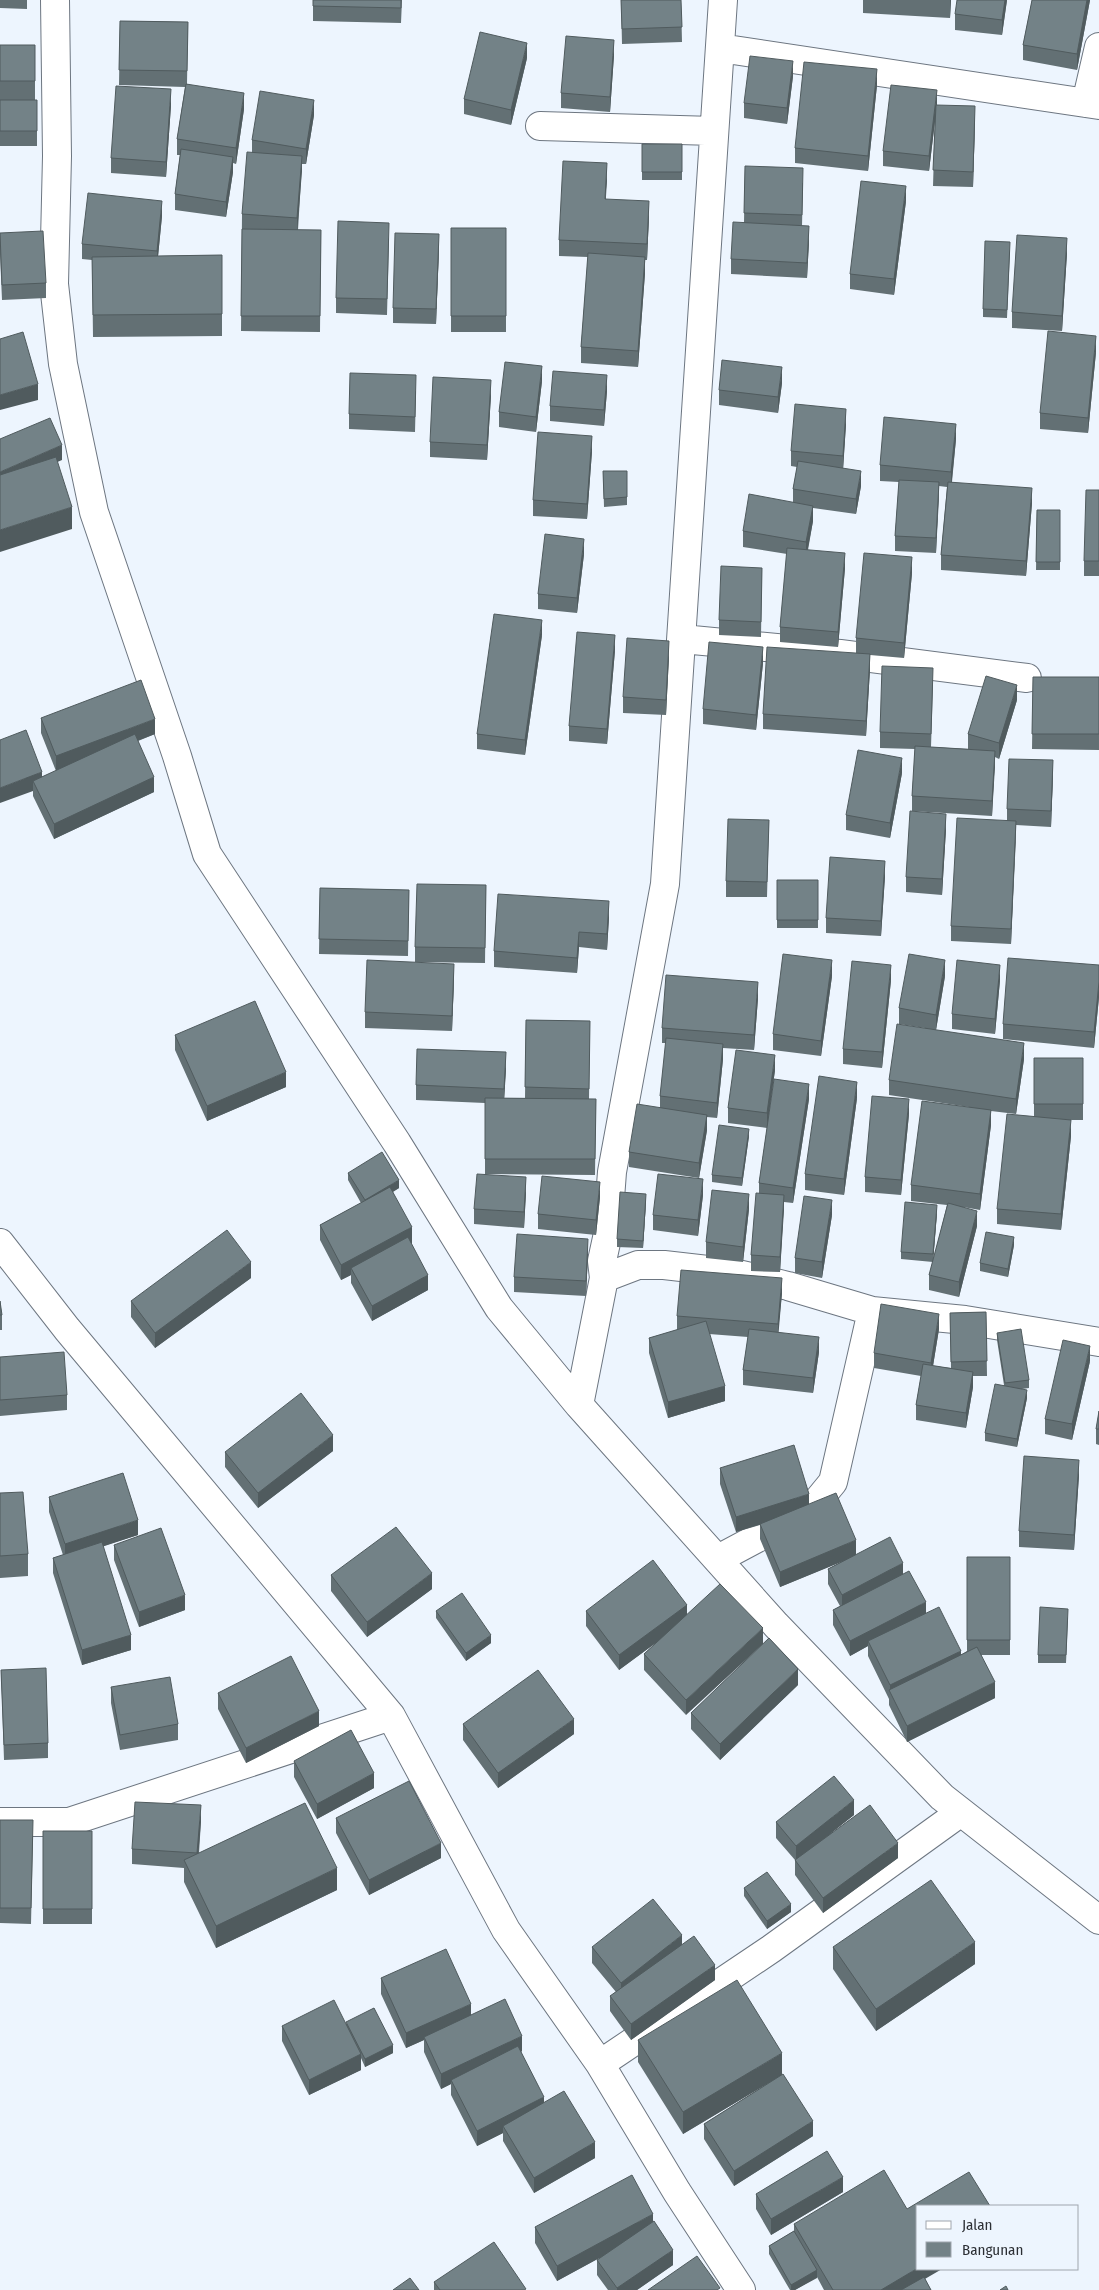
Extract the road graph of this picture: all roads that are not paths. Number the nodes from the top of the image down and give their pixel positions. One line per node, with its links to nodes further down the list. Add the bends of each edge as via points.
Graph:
1 (55, 0): 14 (street, via 57,156 54,284 63,364 94,512 177,756 206,854 397,1143 499,1308)
2 (723, 0): 4 (street)
3 (1099, 47): 5 (street)
4 (720, 48): 5 (street); 7 (street)
5 (1093, 104)
6 (540, 126): 7 (street)
7 (714, 131): 8 (street)
8 (682, 639): 9 (street, via 840,654); 11 (street, via 665,884 612,1172 602,1261)
9 (1027, 678)
10 (0, 1243): 16 (street, via 67,1330)
11 (604, 1278): 12 (street, via 638,1265 724,1272 788,1286); 14 (street)
12 (872, 1311): 13 (street, via 965,1320); 15 (street, via 834,1482 810,1510)
13 (1099, 1342)
14 (579, 1405): 15 (street)
15 (718, 1559): 17 (street, via 776,1625)
16 (391, 1716): 18 (street, via 69,1822); 20 (street, via 506,1930)
17 (960, 1812): 19 (street); 20 (street, via 771,1949)
18 (0, 1822)
19 (1099, 1920)
20 (600, 2064): 21 (street)
21 (741, 2290)

